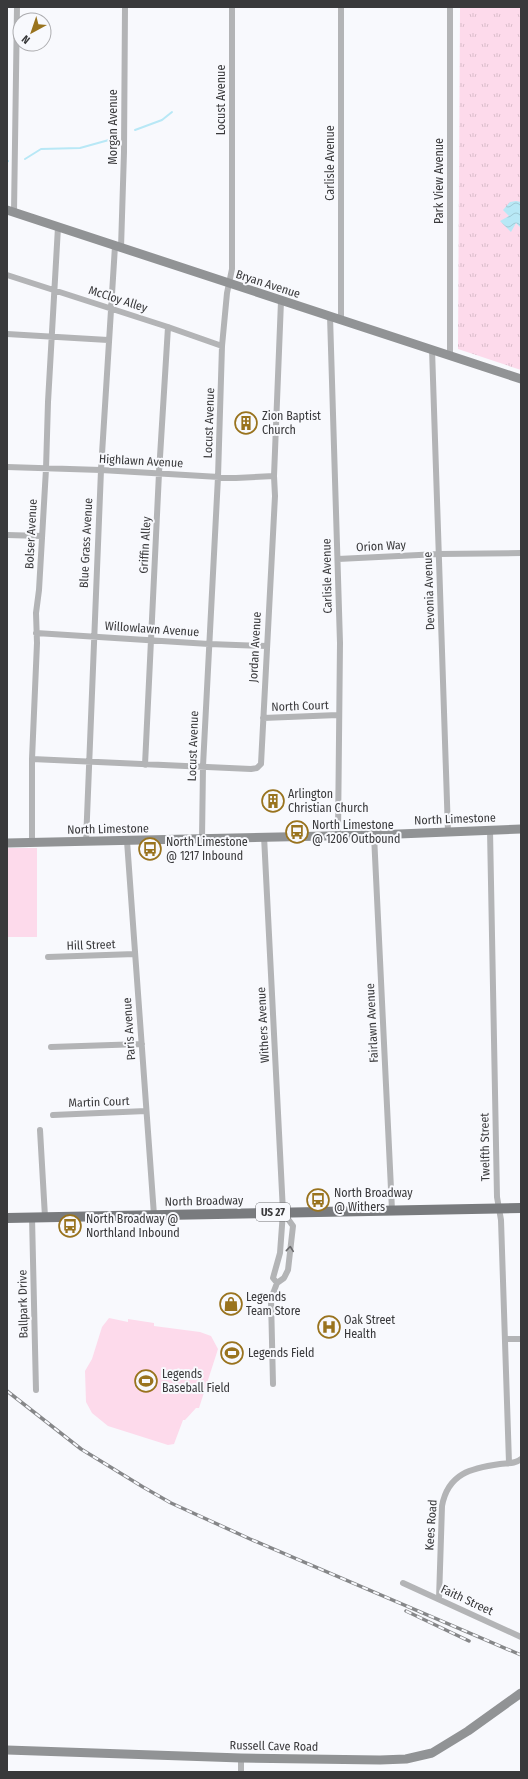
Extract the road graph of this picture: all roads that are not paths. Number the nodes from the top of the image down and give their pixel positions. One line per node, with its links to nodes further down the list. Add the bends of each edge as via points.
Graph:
1 (16, 7): 6 (street)
2 (125, 7): 8 (street, Morgan Avenue, via 124,152)
3 (232, 7): 10 (street, Locust Avenue, via 232,248)
4 (341, 7): 15 (street, Carlisle Avenue)
5 (450, 7): 22 (street, Park View Avenue)
6 (11, 211): 7 (street, Bryan Avenue)
7 (58, 227): 8 (street, Bryan Avenue); 11 (street, Bolser Avenue)
8 (118, 247): 10 (street, Bryan Avenue); 13 (street, Blue Grass Avenue)
9 (7, 275): 11 (street, McCloy Alley)
10 (229, 284): 12 (street, Bryan Avenue); 20 (street, Locust Avenue)
11 (53, 290): 13 (street, McCloy Alley); 18 (street, Bolser Avenue)
12 (282, 301): 14 (street, Bryan Avenue); 28 (street, Jordan Avenue)
13 (111, 308): 16 (street, McCloy Alley); 19 (street, Blue Grass Avenue)
14 (330, 316): 15 (street, Bryan Avenue); 34 (street, Carlisle Avenue)
15 (341, 320): 21 (street, Bryan Avenue)
16 (168, 327): 20 (street, McCloy Alley); 27 (street, Griffin Alley)
17 (7, 334): 18 (street)
18 (52, 337): 19 (street); 25 (street, Bolser Avenue)
19 (108, 340): 26 (street, Blue Grass Avenue)
20 (222, 346): 29 (street, Locust Avenue)
21 (432, 349): 22 (street, Bryan Avenue); 33 (street, Devonia Avenue)
22 (450, 355): 23 (street, Bryan Avenue)
23 (521, 379)
24 (7, 467): 25 (street, Highlawn Avenue)
25 (46, 469): 26 (street, Highlawn Avenue); 31 (street, Bolser Avenue)
26 (101, 470): 27 (street, Highlawn Avenue); 36 (street, Blue Grass Avenue)
27 (159, 473): 29 (street, Highlawn Avenue); 37 (street, Griffin Alley)
28 (274, 476): 29 (street, Highlawn Avenue); 39 (street, Jordan Avenue)
29 (218, 478): 38 (street, Locust Avenue)
30 (7, 535): 31 (street)
31 (42, 536): 35 (street, Bolser Avenue)
32 (521, 553): 33 (street, Orion Way)
33 (439, 554): 34 (street, Orion Way); 48 (street, Devonia Avenue)
34 (338, 559): 40 (street, Carlisle Avenue)
35 (36, 633): 36 (street, Willowlawn Avenue); 42 (street, Bolser Avenue)
36 (93, 636): 37 (street, Willowlawn Avenue); 43 (street, Blue Grass Avenue)
37 (151, 640): 38 (street, Willowlawn Avenue); 44 (street, Griffin Alley)
38 (209, 644): 39 (street, Willowlawn Avenue); 45 (street, Locust Avenue)
39 (266, 646): 41 (street, Jordan Avenue)
40 (338, 716): 41 (street, North Court); 49 (street, Carlisle Avenue)
41 (264, 718): 45 (street, Jordan Avenue, via 262,757 257,768)
42 (32, 759): 43 (street, Jordan Avenue); 56 (street, Bolser Avenue)
43 (89, 760): 44 (street, Jordan Avenue); 54 (street, Blue Grass Avenue)
44 (145, 765): 45 (street, Jordan Avenue)
45 (203, 766): 52 (street, Locust Avenue)
46 (521, 829): 47 (street, North Limestone)
47 (490, 830): 48 (street, North Limestone); 64 (street, Twelfth Street, via 497,1197)
48 (448, 832): 50 (street, North Limestone)
49 (338, 835): 50 (street, North Limestone); 51 (street, North Limestone)
50 (374, 835): 66 (street, Fairlawn Avenue)
51 (264, 836): 52 (street, North Limestone); 67 (street, Withers Avenue)
52 (202, 839): 53 (street, North Limestone)
53 (127, 841): 54 (street, North Limestone); 57 (street, Paris Avenue)
54 (86, 842): 56 (street, North Limestone)
55 (7, 843): 56 (street, North Limestone)
56 (32, 843)
57 (135, 954): 58 (street, Hill Street); 59 (street, Paris Avenue)
58 (48, 957)
59 (142, 1044): 60 (street); 61 (street, Paris Avenue)
60 (51, 1047)
61 (146, 1111): 62 (street, Martin Court); 68 (street, Paris Avenue)
62 (53, 1115)
63 (40, 1130): 70 (street)
64 (500, 1208): 65 (main road, North Broadway / US 27); 66 (main road, North Broadway / US 27); 73 (street, Twelfth Street)
65 (521, 1208)
66 (392, 1210): 67 (main road, North Broadway / US 27)
67 (283, 1212): 68 (main road, North Broadway / US 27); 72 (street, Withers Avenue, via 279,1258 273,1278); 72 (street, one-way to 67, via 288,1270 293,1226)
68 (154, 1215): 70 (main road, North Broadway / US 27)
69 (32, 1217): 70 (main road, North Broadway / US 27); 71 (main road, North Broadway / US 27); 76 (street, Ballpark Drive)
70 (45, 1217)
71 (7, 1218)
72 (277, 1284): 75 (street, via 271,1298)
73 (505, 1339): 74 (street); 78 (street, Twelfth Street)
74 (521, 1339)
75 (273, 1384)
76 (36, 1390)
77 (521, 1458): 78 (street, Kees Road)
78 (509, 1463): 80 (street, Kees Road, via 469,1470 454,1480 446,1492 442,1506)
79 (404, 1583): 80 (street, Faith Street)
80 (439, 1599): 81 (street, Faith Street)
81 (521, 1637)
82 (521, 1693): 84 (street, Russell Cave Road, via 432,1753 418,1757 380,1760)
83 (7, 1750): 84 (street, Russell Cave Road)
84 (241, 1758): 85 (street)
85 (241, 1772)

